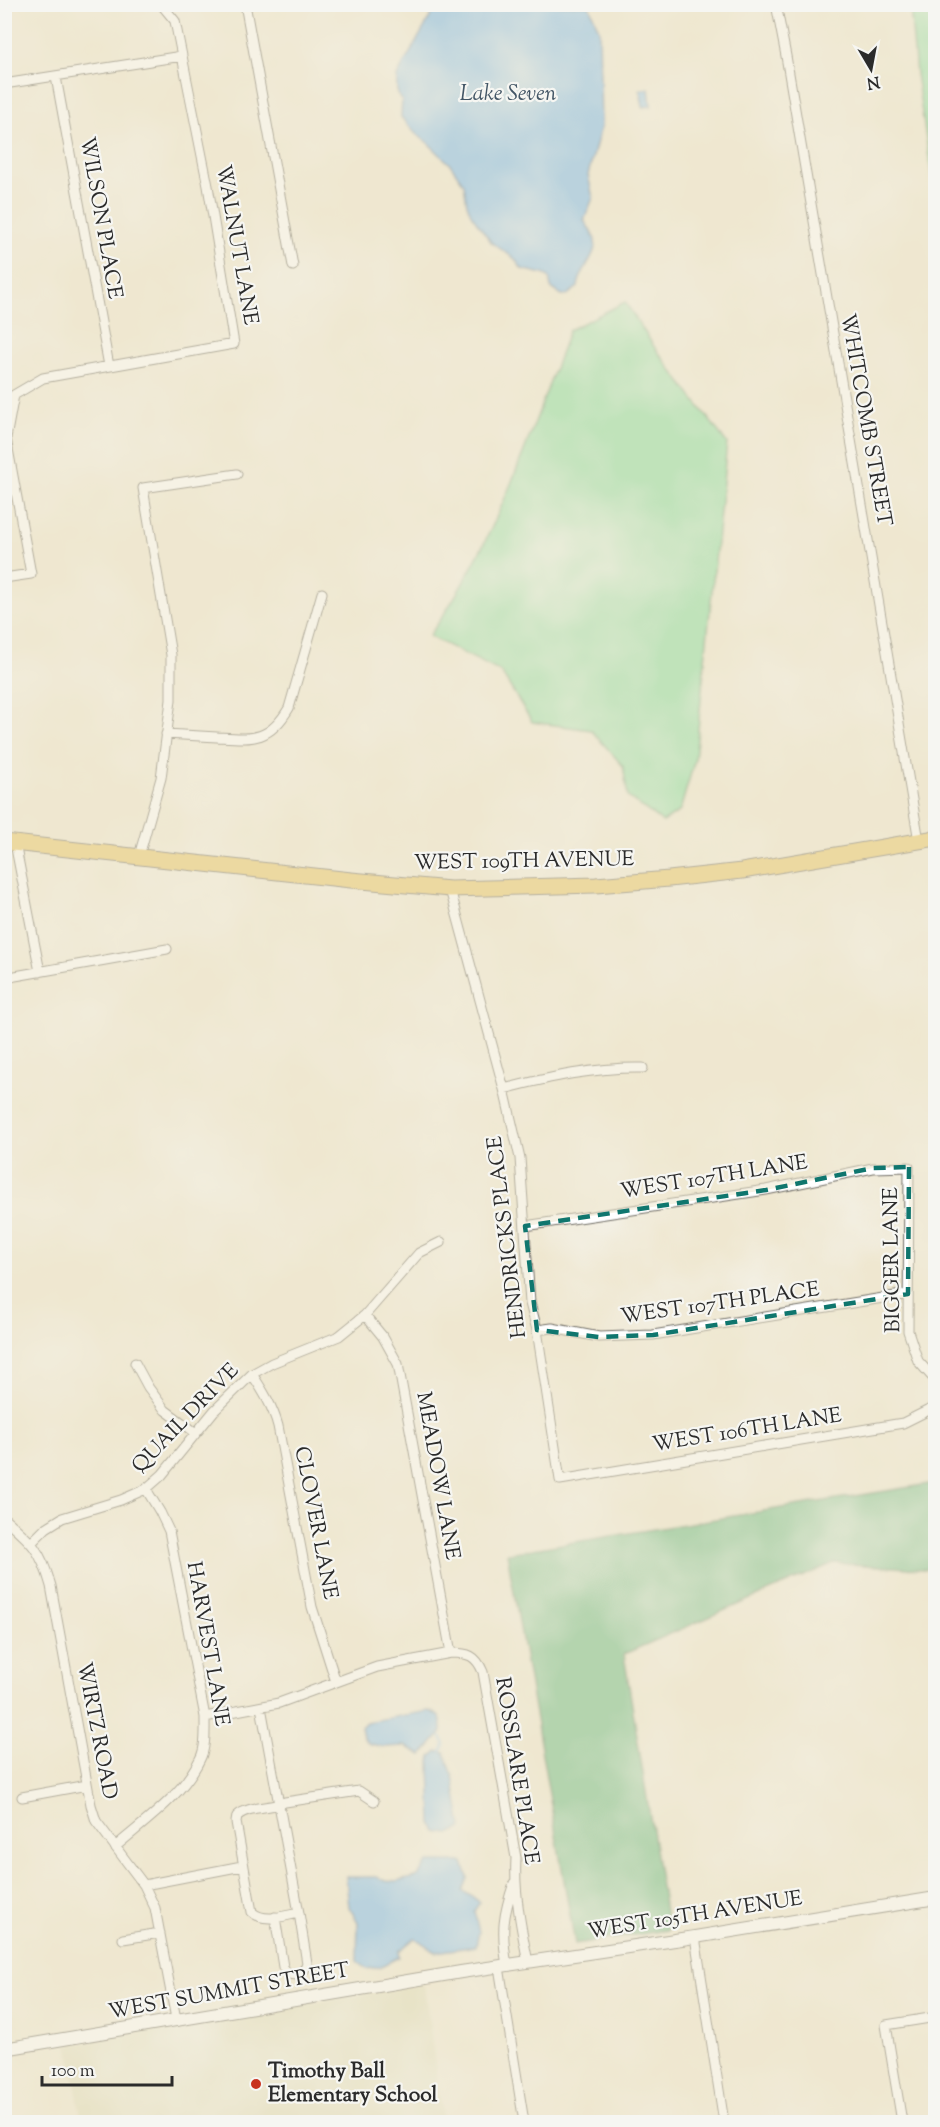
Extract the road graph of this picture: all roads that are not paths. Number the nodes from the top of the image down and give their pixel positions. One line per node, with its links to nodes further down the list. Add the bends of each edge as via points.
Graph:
1 (161, 4): 4 (street, WALNUT LANE, via 175,21)
2 (245, 4): 7 (street)
3 (776, 4): 14 (street, WHITCOMB STREET)
4 (182, 56): 5 (street); 8 (street, WALNUT LANE, via 234,344)
5 (56, 77): 6 (street); 8 (street, WILSON PLACE)
6 (4, 84)
7 (293, 266)
8 (109, 366): 10 (street, WALNUT LANE, via 43,378 14,395 6,438 31,574)
9 (237, 474): 12 (street, via 143,488 171,655)
10 (4, 578)
11 (322, 593): 12 (street, via 282,721 267,733 250,739)
12 (166, 734): 16 (street, via 161,778)
13 (936, 838): 14 (main road, WEST 109TH AVENUE)
14 (919, 841): 17 (main road, WEST 109TH AVENUE, via 742,871 669,879)
15 (10, 842): 16 (main road, WEST 109TH AVENUE); 19 (street)
16 (139, 856): 17 (main road, WEST 109TH AVENUE)
17 (450, 889): 22 (street, HENDRICKS PLACE)
18 (167, 949): 19 (street)
19 (40, 972): 20 (street)
20 (4, 978)
21 (643, 1068): 22 (street, via 568,1073)
22 (504, 1089): 24 (street, HENDRICKS PLACE, via 520,1158)
23 (909, 1167): 24 (street, WEST 107TH LANE, via 873,1168 766,1190); 26 (street, BIGGER LANE)
24 (525, 1226): 28 (street, HENDRICKS PLACE, via 530,1303)
25 (441, 1242): 27 (street, QUAIL DRIVE, via 419,1253)
26 (908, 1294): 28 (street, WEST 107TH PLACE, via 653,1335 599,1337); 31 (street, BIGGER LANE, via 908,1331 918,1361)
27 (365, 1315): 30 (street, QUAIL DRIVE, via 339,1336); 38 (street, MEADOW LANE, via 398,1364)
28 (537, 1330): 34 (street, HENDRICKS PLACE)
29 (135, 1363): 33 (street, via 165,1410)
30 (252, 1374): 33 (street, QUAIL DRIVE); 39 (street, CLOVER LANE, via 277,1420 312,1607)
31 (936, 1381)
32 (936, 1404): 34 (street, WEST 106TH LANE, via 903,1423)
33 (196, 1433): 35 (street, QUAIL DRIVE)
34 (560, 1480)
35 (146, 1489): 37 (street, QUAIL DRIVE, via 62,1518); 41 (street, HARVEST LANE, via 168,1531)
36 (4, 1518): 37 (street, WIRTZ ROAD)
37 (32, 1542): 42 (street, WIRTZ ROAD, via 46,1566 51,1586)
38 (451, 1653): 39 (street, via 377,1667); 48 (street, ROSSLARE PLACE, via 472,1656 483,1672 516,1858)
39 (336, 1682): 40 (street)
40 (261, 1707): 41 (street); 45 (street)
41 (204, 1718): 46 (street, HARVEST LANE, via 201,1758 179,1791)
42 (87, 1785): 43 (street); 46 (street, WIRTZ ROAD, via 96,1821)
43 (22, 1797)
44 (374, 1801): 45 (street, via 359,1791)
45 (278, 1805): 47 (street, via 237,1816); 51 (street)
46 (115, 1847): 49 (street, WIRTZ ROAD)
47 (242, 1866): 49 (street); 52 (street, via 252,1912 263,1918)
48 (515, 1881): 56 (street, ROSSLARE PLACE); 57 (street, ROSSLARE PLACE, via 505,1909)
49 (144, 1885): 53 (street, WIRTZ ROAD, via 155,1908)
50 (936, 1898): 54 (street, WEST 105TH AVENUE)
51 (299, 1912): 52 (street); 52 (street, via 307,1963 297,1975 288,1974 283,1967)
52 (274, 1917)
53 (160, 1933): 55 (street); 60 (street, WIRTZ ROAD)
54 (694, 1937): 56 (street, WEST 105TH AVENUE); 63 (street)
55 (123, 1939)
56 (528, 1962): 57 (street, WEST 105TH AVENUE)
57 (503, 1966): 58 (street, WEST 105TH AVENUE); 62 (street, ROSSLARE PLACE)
58 (461, 1972): 60 (street, WEST SUMMIT STREET)
59 (936, 2018): 64 (street, via 886,2025)
60 (176, 2019): 61 (street, WEST SUMMIT STREET)
61 (4, 2049)
62 (524, 2122)
63 (724, 2122)
64 (902, 2122)

